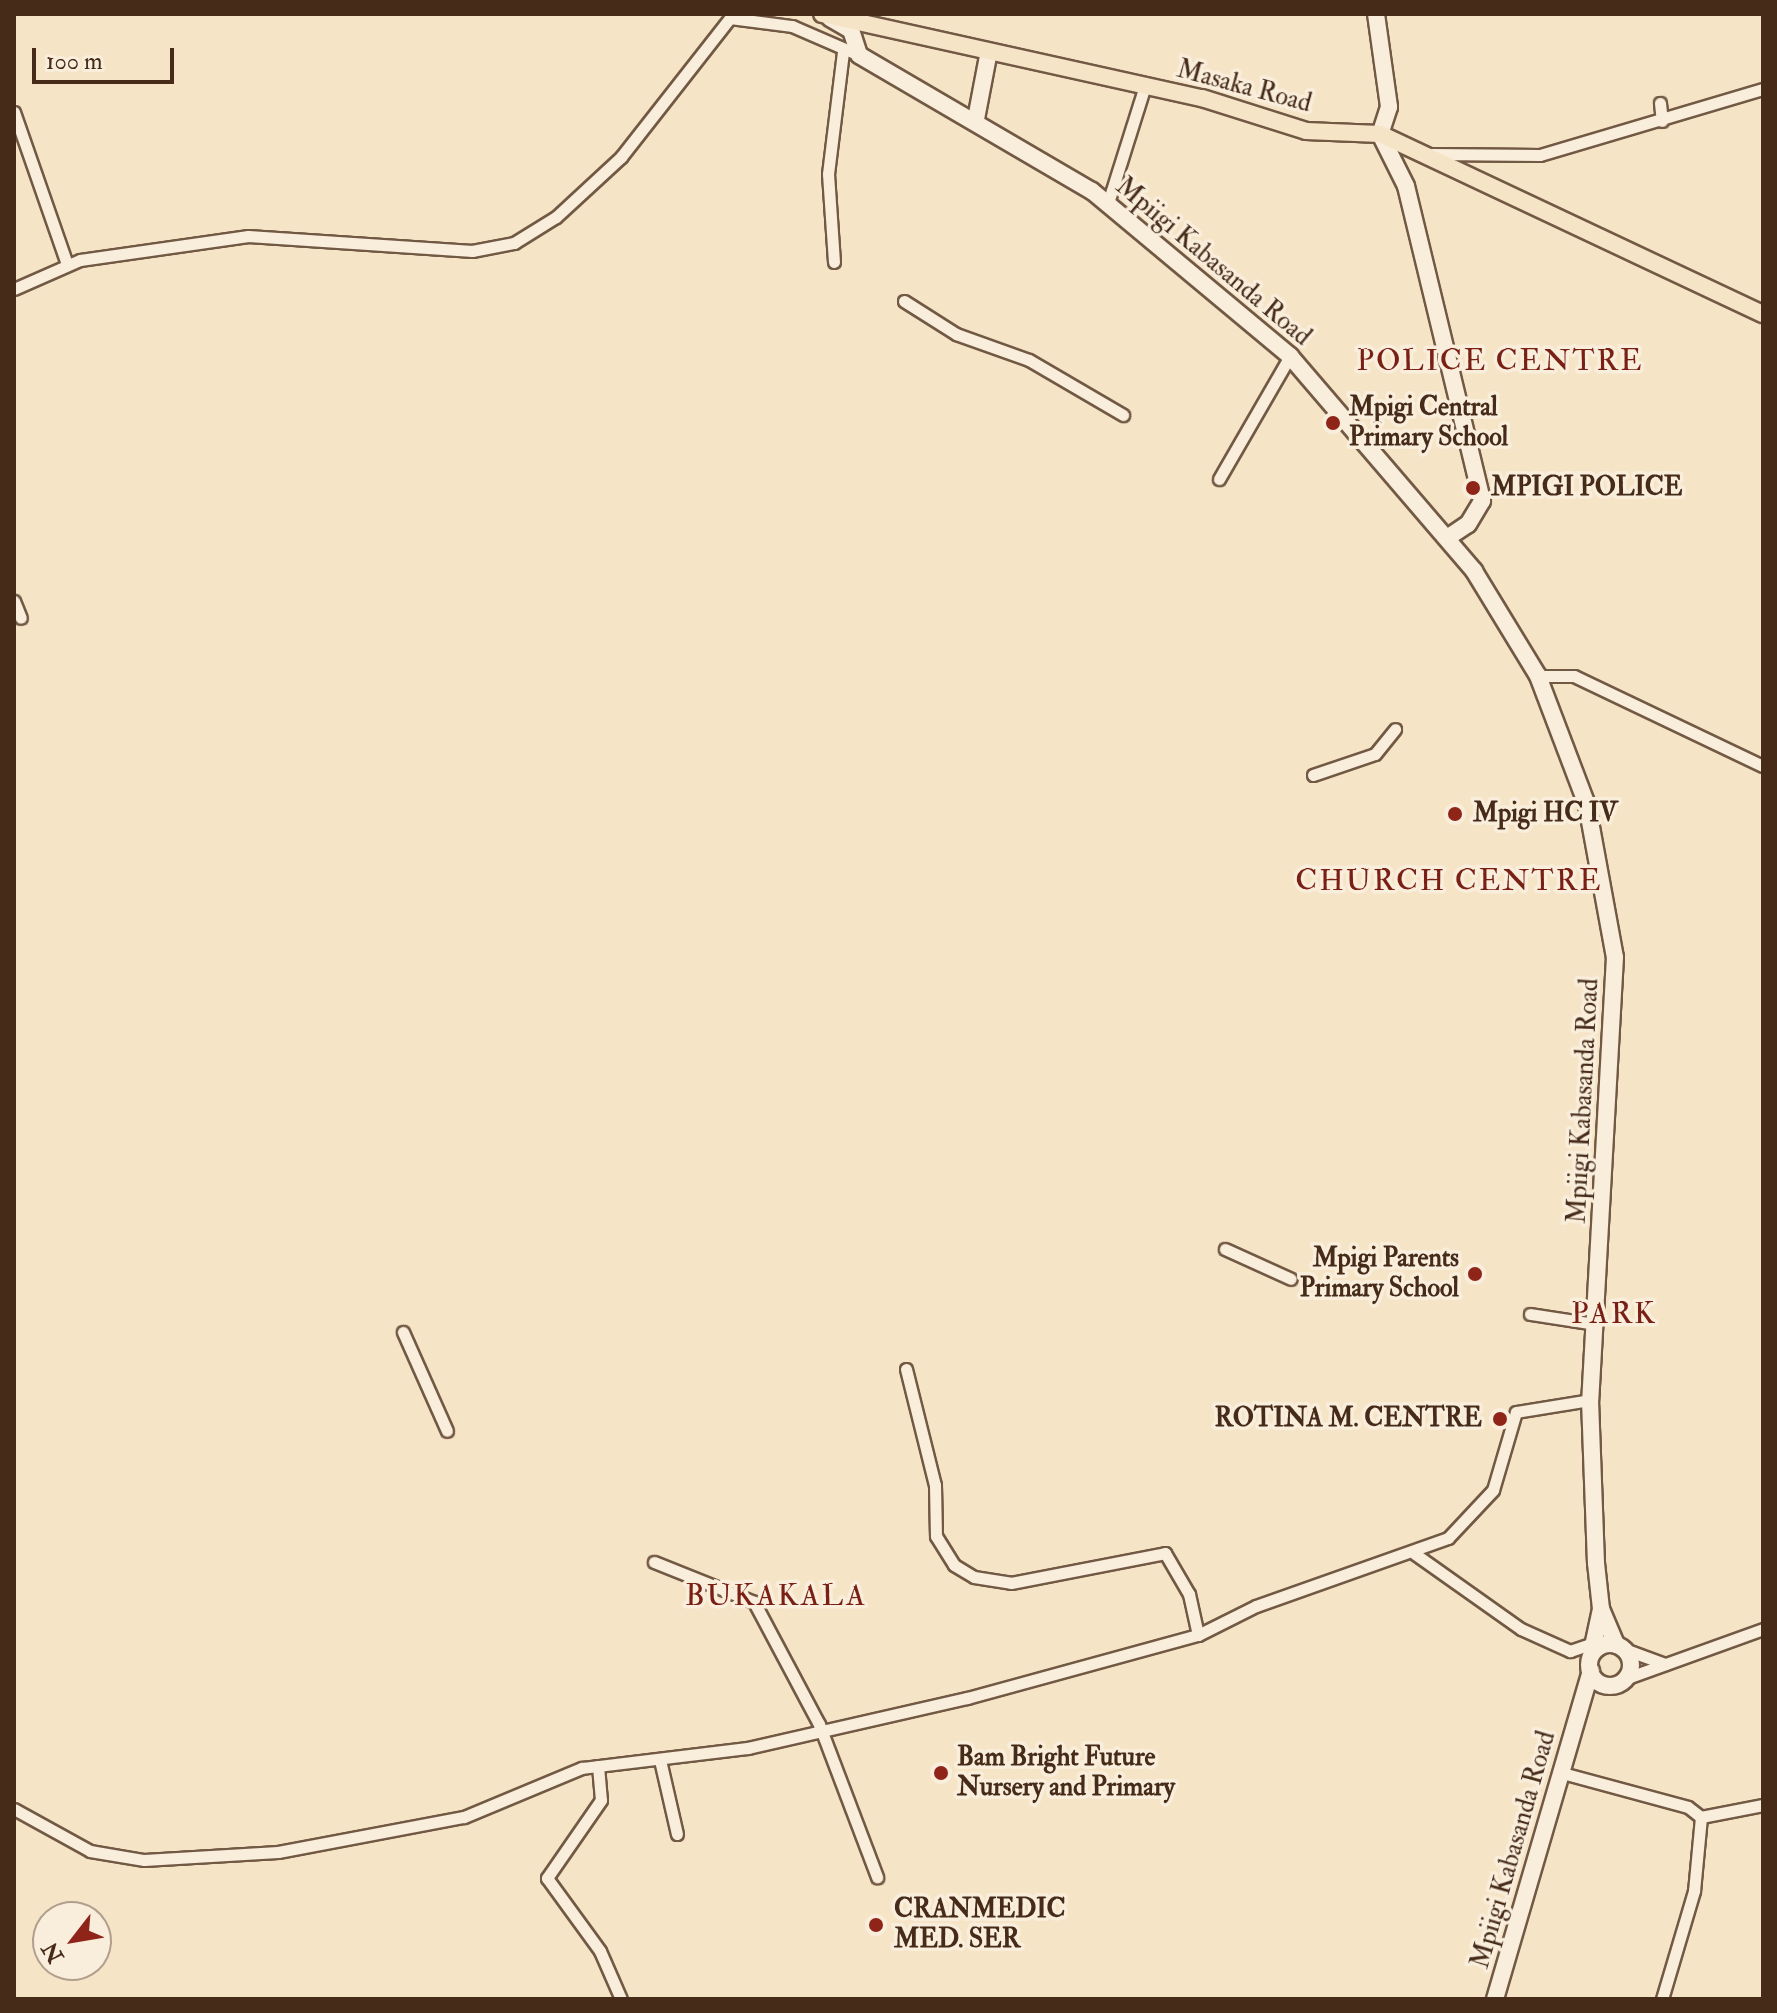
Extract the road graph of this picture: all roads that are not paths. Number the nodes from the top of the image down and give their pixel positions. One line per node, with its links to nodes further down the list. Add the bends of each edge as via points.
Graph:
1 (1376, 14): 11 (main road, via 1389,107)
2 (824, 15): 3 (main road, via 851,30); 4 (main road, Masaka Road)
3 (851, 54): 9 (main road, Mpiigi Kabasanda Road); 14 (street, via 828,174); 15 (street, via 792,26 730,18 621,157 556,217 514,243 472,251 248,236)
4 (988, 56): 5 (main road, Masaka Road); 9 (main road)
5 (1145, 86): 11 (main road, Masaka Road, via 1306,131); 13 (street)
6 (1763, 89): 10 (street)
7 (1660, 103): 10 (street)
8 (14, 112): 15 (street)
9 (976, 119): 13 (main road, Mpiigi Kabasanda Road)
10 (1662, 121): 12 (street, via 1540,155)
11 (1380, 134): 12 (main road, Masaka Road); 22 (main road, via 1406,186 1482,501 1468,524)
12 (1432, 154): 18 (main road, Masaka Road)
13 (1108, 203): 19 (main road, Mpiigi Kabasanda Road)
14 (834, 262)
15 (67, 264): 16 (street)
16 (14, 289)
17 (904, 301): 20 (street, via 956,334 1029,360)
18 (1763, 314)
19 (1290, 356): 21 (street); 22 (main road, Mpiigi Kabasanda Road)
20 (1123, 415)
21 (1219, 479)
22 (1447, 538): 25 (main road, Mpiigi Kabasanda Road)
23 (14, 601): 24 (street)
24 (21, 618)
25 (1538, 676): 27 (street, via 1574,676); 32 (main road, Mpiigi Kabasanda Road, via 1587,805 1615,957)
26 (1395, 729): 28 (street, via 1375,754)
27 (1763, 766)
28 (1313, 775)
29 (1225, 1249): 30 (street)
30 (1291, 1279)
31 (1530, 1314): 32 (street)
32 (1595, 1324): 35 (main road, Mpiigi Kabasanda Road)
33 (403, 1332): 36 (street)
34 (906, 1369): 41 (street, via 935,1485 936,1536 954,1565 974,1577 1011,1583 1165,1553 1189,1594)
35 (1590, 1400): 37 (street, via 1516,1412 1493,1490 1474,1518); 39 (main road, Mpiigi Kabasanda Road)
36 (447, 1431)
37 (1415, 1554): 41 (street, via 1256,1606); 42 (street, via 1521,1629 1570,1651)
38 (654, 1562): 49 (street, via 754,1602)
39 (1601, 1609): 42 (main road, Mpiigi Kabasanda Road); 43 (main road, Mpiigi Kabasanda Road)
40 (1763, 1629): 44 (street)
41 (1198, 1635): 49 (street)
42 (1593, 1647): 43 (main road); 45 (main road, Mpiigi Kabasanda Road)
43 (1620, 1647): 44 (street); 46 (main road, Mpiigi Kabasanda Road)
44 (1665, 1664): 46 (street)
45 (1591, 1671): 47 (main road); 48 (main road, Mpiigi Kabasanda Road)
46 (1627, 1678): 47 (main road)
47 (1609, 1685): 48 (main road, Mpiigi Kabasanda Road)
48 (1577, 1714): 52 (main road, Mpiigi Kabasanda Road)
49 (819, 1733): 50 (street); 57 (street)
50 (660, 1760): 51 (street); 56 (street)
51 (598, 1766): 54 (street, via 464,1817 384,1837 165,1863 90,1851); 58 (street, via 601,1800 547,1878 600,1951)
52 (1566, 1774): 55 (street, via 1688,1807); 59 (main road, Mpiigi Kabasanda Road)
53 (1763, 1805): 55 (street)
54 (14, 1809)
55 (1701, 1817): 60 (street, via 1694,1891)
56 (677, 1834)
57 (877, 1877)
58 (621, 1999)
59 (1495, 1999)
60 (1662, 1999)

